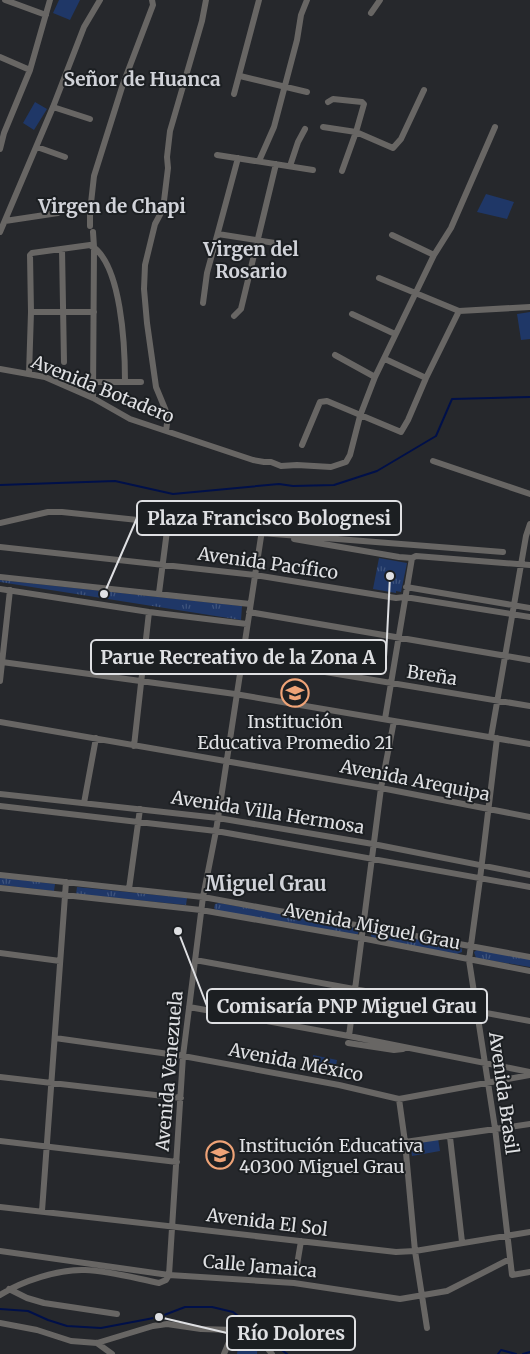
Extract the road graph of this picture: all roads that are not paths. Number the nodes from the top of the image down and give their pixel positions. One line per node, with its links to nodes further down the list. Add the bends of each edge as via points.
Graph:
1 (3, 0): 9 (street); 11 (street)
2 (50, 0): 11 (street)
3 (100, 0): 20 (street, via 84,27)
4 (152, 0): 43 (street, via 153,5 94,176 90,212)
5 (206, 0): 69 (street, via 171,124 163,209 155,224 145,265 147,324 156,387 168,416)
6 (259, 0): 14 (street)
7 (307, 0): 15 (street)
8 (380, 0): 10 (street)
9 (0, 4)
10 (371, 13)
11 (46, 15): 13 (street)
12 (0, 57): 13 (street)
13 (30, 70): 27 (street)
14 (240, 76): 15 (street); 18 (street)
15 (285, 86): 17 (street); 31 (street, via 274,126)
16 (424, 90): 25 (street, via 401,139 393,148)
17 (307, 92)
18 (234, 94)
19 (328, 102): 25 (street, via 333,99 364,104)
20 (53, 107): 21 (street); 26 (street)
21 (90, 119)
22 (323, 127): 25 (street)
23 (494, 128): 45 (street, via 451,228)
24 (305, 129): 33 (street)
25 (356, 132): 35 (street)
26 (37, 146): 29 (street); 37 (street)
27 (0, 149)
28 (217, 155): 30 (street)
29 (65, 157)
30 (238, 158): 31 (street); 39 (street)
31 (259, 161): 32 (street)
32 (276, 164): 33 (street); 41 (street)
33 (290, 166): 34 (street)
34 (313, 170)
35 (342, 171)
36 (58, 213): 37 (street)
37 (5, 221): 38 (street)
38 (0, 232)
39 (218, 234): 41 (street); 48 (street)
40 (392, 235): 45 (street)
41 (257, 241): 42 (street); 55 (street, via 241,308)
42 (275, 243)
43 (94, 247): 44 (street); 53 (street); 65 (street, via 116,283 124,343)
44 (62, 249): 51 (street, via 30,254); 52 (street)
45 (434, 254): 47 (street)
46 (379, 278): 47 (street)
47 (414, 293): 50 (street); 56 (street)
48 (203, 302)
49 (530, 307): 50 (street)
50 (459, 311): 63 (street)
51 (31, 312): 52 (street); 61 (street)
52 (62, 312): 53 (street); 59 (street)
53 (94, 312): 64 (street)
54 (352, 314): 56 (street)
55 (234, 316)
56 (395, 334): 58 (street)
57 (335, 355): 62 (street)
58 (385, 359): 62 (street); 63 (street)
59 (64, 362)
60 (0, 369): 61 (street, Avenida Botadero)
61 (30, 374): 67 (street, Avenida Botadero, via 45,377)
62 (375, 377): 68 (street)
63 (426, 378): 68 (street, via 400,432)
64 (93, 382): 65 (street); 67 (street)
65 (125, 382): 66 (street)
66 (141, 382)
67 (93, 398): 69 (street, Avenida Botadero, via 130,420)
68 (360, 416): 69 (street, Avenida Botadero, via 350,455 346,462 331,467 280,466); 70 (street, via 322,401)
69 (166, 431)
70 (302, 445)
71 (433, 461): 72 (street)
72 (530, 494)
73 (264, 517): 77 (street, Avenida Venezuela)
74 (0, 523): 75 (street, via 48,512)
75 (168, 523): 77 (street); 81 (street)
76 (530, 524): 82 (street, Avenida Brasil)
77 (264, 533): 79 (street); 80 (street); 84 (street, Avenida Venezuela)
78 (0, 547): 81 (street, Avenida Pacífico)
79 (503, 552)
80 (412, 558): 82 (street); 86 (street)
81 (163, 564): 84 (street, Avenida Pacífico); 89 (street)
82 (522, 564): 83 (street); 92 (street, Avenida Brasil)
83 (530, 565)
84 (255, 575): 90 (street, Avenida Pacífico); 91 (street, Avenida Venezuela)
85 (0, 578): 89 (street)
86 (406, 587): 90 (street); 92 (street)
87 (0, 589): 88 (street)
88 (10, 590): 94 (street); 103 (street)
89 (159, 593): 91 (street)
90 (405, 597): 96 (street, Avenida Pacífico); 99 (street)
91 (250, 604): 95 (street, Avenida Venezuela)
92 (514, 605): 93 (street); 96 (street, Avenida Brasil)
93 (530, 608)
94 (149, 612): 98 (street); 105 (street)
95 (249, 612): 98 (street, Avenida Venezuela); 99 (street)
96 (513, 614): 97 (street, Avenida Pacífico); 100 (street, Avenida Brasil)
97 (530, 617)
98 (247, 624): 101 (street, Avenida Venezuela)
99 (398, 638): 100 (street); 106 (street)
100 (506, 656): 102 (street); 108 (street, Avenida Brasil)
101 (241, 658): 106 (street, Breña); 107 (street, Avenida Venezuela)
102 (530, 660)
103 (2, 662): 104 (street); 105 (street)
104 (0, 681)
105 (142, 681): 107 (street); 116 (street)
106 (391, 683): 108 (street, Breña); 110 (street)
107 (235, 694): 110 (street); 117 (street, Avenida Venezuela)
108 (497, 700): 109 (street, Breña); 114 (street, Avenida Brasil)
109 (530, 706)
110 (385, 719): 111 (street)
111 (394, 721): 114 (street); 118 (street)
112 (0, 722): 113 (street, Avenida Arequipa)
113 (96, 738): 116 (street, Avenida Arequipa); 120 (street)
114 (494, 738): 115 (street); 123 (street, Avenida Brasil)
115 (530, 744)
116 (134, 746): 117 (street, Avenida Arequipa)
117 (226, 761): 118 (street, Avenida Arequipa); 125 (street, Avenida Venezuela)
118 (381, 788): 123 (street, Avenida Arequipa); 128 (street)
119 (0, 794): 120 (street, Avenida Villa Hermosa)
120 (84, 803): 122 (street, Avenida Villa Hermosa)
121 (0, 806): 126 (street, Avenida Villa Hermosa)
122 (140, 809): 125 (street, Avenida Villa Hermosa); 126 (street)
123 (488, 809): 124 (street, Avenida Arequipa); 130 (street, Avenida Brasil)
124 (530, 817)
125 (218, 818): 127 (street, Avenida Venezuela); 128 (street, Avenida Villa Hermosa)
126 (139, 822): 127 (street, Avenida Villa Hermosa); 137 (street)
127 (216, 831): 129 (street, Avenida Villa Hermosa); 139 (street, Avenida Venezuela)
128 (373, 844): 129 (street); 130 (street, Avenida Villa Hermosa)
129 (372, 858): 133 (street, Avenida Villa Hermosa); 141 (street)
130 (481, 866): 132 (street, Avenida Villa Hermosa); 133 (street, Avenida Brasil)
131 (0, 875): 134 (street, Avenida Miguel Grau)
132 (530, 875)
133 (480, 880): 135 (street, Avenida Villa Hermosa); 143 (street, Avenida Brasil)
134 (66, 882): 137 (street, Avenida Miguel Grau); 138 (street)
135 (530, 887)
136 (0, 888): 138 (street, Avenida Miguel Grau)
137 (129, 889): 139 (street, Avenida Miguel Grau)
138 (65, 895): 140 (street, Avenida Miguel Grau); 148 (street)
139 (203, 897): 140 (street, Avenida Venezuela); 141 (street, Avenida Miguel Grau)
140 (201, 910): 142 (street, Avenida Miguel Grau); 146 (street, Avenida Venezuela)
141 (363, 925): 142 (street); 143 (street, Avenida Miguel Grau)
142 (361, 938): 147 (street, Avenida Miguel Grau); 150 (street)
143 (470, 946): 145 (street, Avenida Miguel Grau); 147 (street, Avenida Brasil)
144 (0, 953): 148 (street)
145 (530, 957)
146 (195, 960): 150 (street); 151 (street, Avenida Venezuela)
147 (469, 960): 149 (street, Avenida Miguel Grau); 152 (street, Avenida Brasil)
148 (60, 961): 154 (street)
149 (530, 971)
150 (355, 990): 152 (street); 155 (street)
151 (189, 1007): 155 (street); 156 (street, Avenida Venezuela)
152 (476, 1011): 153 (street); 157 (street, Avenida Brasil)
153 (530, 1021)
154 (55, 1038): 156 (street, Avenida México); 160 (street)
155 (348, 1039): 157 (street, via 394,1050 410,1049)
156 (183, 1056): 162 (street, Avenida Venezuela); 163 (street, Avenida México)
157 (486, 1064): 158 (street); 161 (street, Avenida Brasil)
158 (530, 1074): 161 (street, Avenida México)
159 (0, 1077): 160 (street)
160 (52, 1083): 162 (street); 169 (street)
161 (488, 1083): 163 (street, Avenida México); 165 (street, Avenida Brasil)
162 (181, 1098): 170 (street, Avenida Venezuela)
163 (399, 1099): 168 (street)
164 (530, 1124): 165 (street)
165 (495, 1128): 166 (street); 175 (street, Avenida Brasil)
166 (450, 1136): 168 (street); 177 (street)
167 (0, 1142): 169 (street)
168 (405, 1142): 179 (street)
169 (47, 1147): 170 (street); 172 (street)
170 (177, 1162): 173 (street, Avenida Venezuela)
171 (0, 1206): 172 (street, Avenida El Sol)
172 (42, 1211): 173 (street, Avenida El Sol)
173 (173, 1226): 176 (street, Avenida El Sol); 183 (street, Avenida Venezuela)
174 (530, 1232): 175 (street, Avenida El Sol)
175 (508, 1236): 177 (street, Avenida El Sol); 180 (street, Avenida Brasil)
176 (301, 1241): 179 (street, Avenida El Sol, via 396,1252); 181 (street)
177 (462, 1242): 179 (street, Avenida El Sol)
178 (0, 1251): 183 (street, Calle Jamaica)
179 (415, 1251): 186 (street)
180 (510, 1259): 182 (street, Avenida Brasil, via 512,1275); 186 (street, Calle Jamaica, via 447,1291)
181 (296, 1271)
182 (530, 1272)
183 (170, 1275): 184 (street, via 159,1283 83,1270 45,1277); 186 (street, Calle Jamaica, via 294,1283 400,1299)
184 (9, 1289): 185 (street); 187 (street, via 44,1303)
185 (0, 1295)
186 (421, 1296): 189 (street)
187 (117, 1314)
188 (0, 1324): 191 (street, via 37,1330 71,1341)
189 (427, 1328)
190 (234, 1330): 191 (street, via 167,1324); 193 (street); 194 (street, via 256,1334)
191 (97, 1343): 192 (street)
192 (112, 1354)
193 (224, 1354)
194 (272, 1354)

